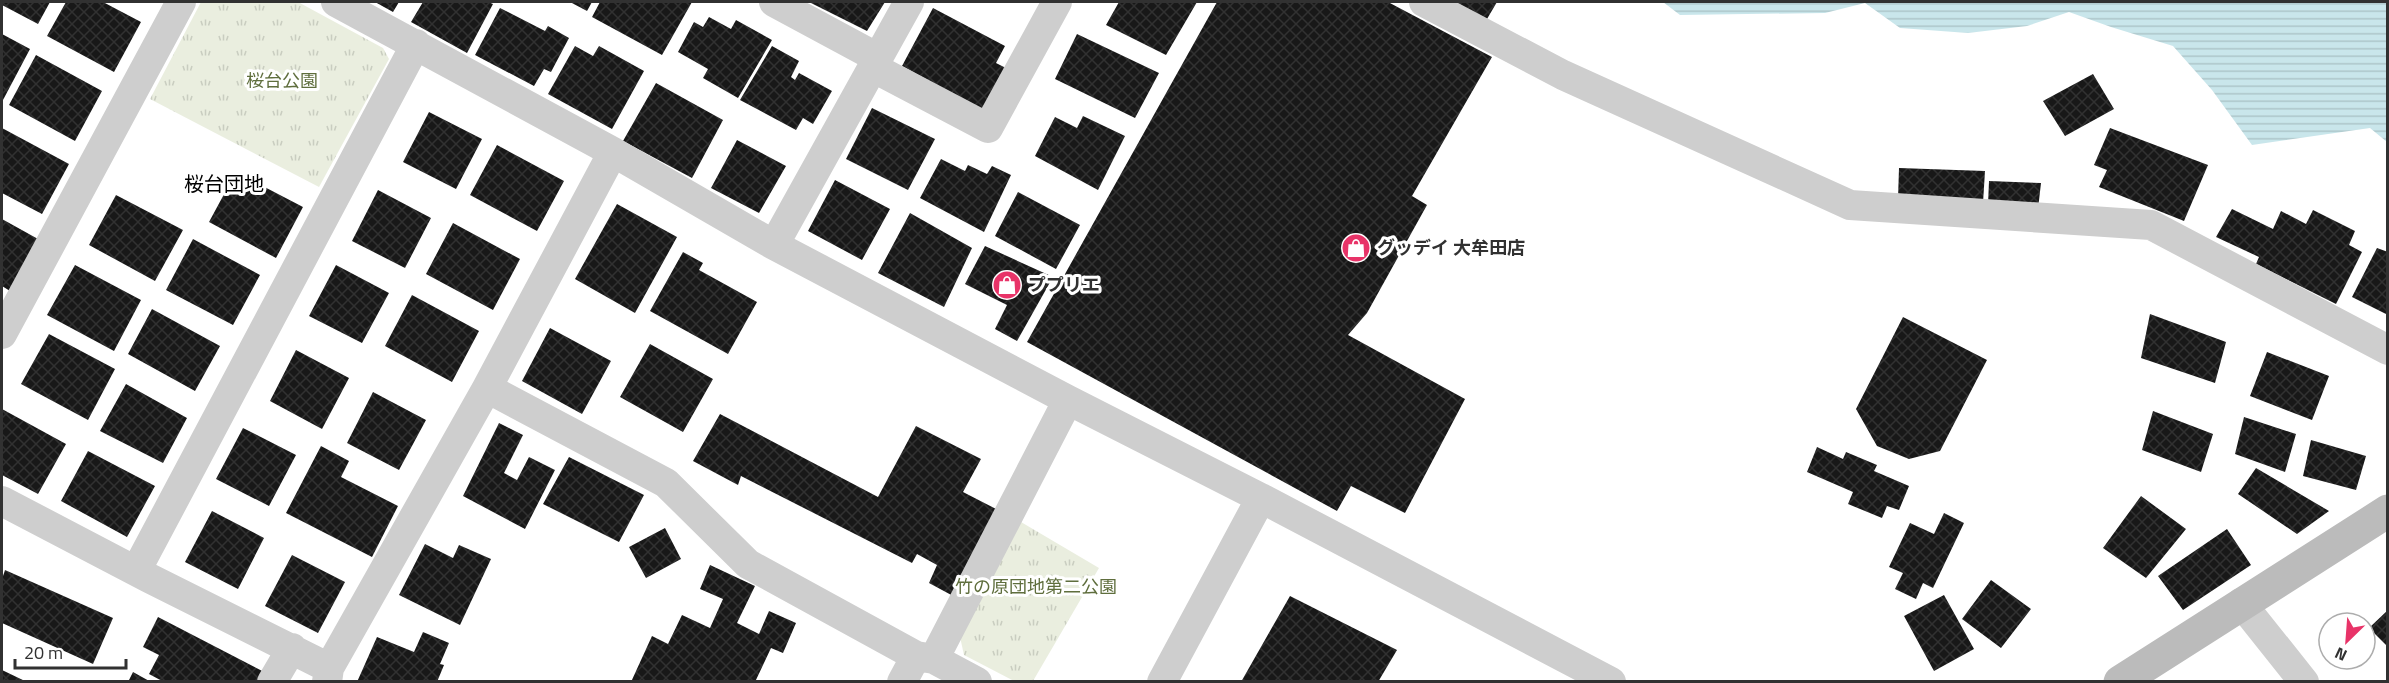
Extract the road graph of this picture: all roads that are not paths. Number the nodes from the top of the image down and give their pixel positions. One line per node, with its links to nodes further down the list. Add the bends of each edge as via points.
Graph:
1 (181, 2): 11 (street)
2 (336, 2): 7 (street)
3 (774, 2): 8 (street)
4 (909, 2): 8 (street)
5 (1057, 2): 8 (street, via 988,128)
6 (1424, 2): 12 (street, via 1563,75 1850,205 2151,225)
7 (416, 44): 9 (street); 18 (street)
8 (875, 63): 10 (street)
9 (612, 152): 10 (street); 13 (street)
10 (774, 245): 14 (street)
11 (2, 334)
12 (2388, 350)
13 (487, 388): 21 (street, via 666,483 748,564); 22 (street)
14 (1068, 400): 15 (street); 21 (street)
15 (1261, 498): 25 (street); 26 (street)
16 (2, 501): 18 (street)
17 (2388, 511): 19 (street)
18 (136, 572): 20 (street)
19 (2241, 603): 27 (street); 28 (street)
20 (292, 648): 22 (street); 23 (street)
21 (917, 665): 24 (street)
22 (328, 675)
23 (272, 681)
24 (977, 681)
25 (1162, 681)
26 (1611, 681)
27 (2120, 681)
28 (2304, 681)

